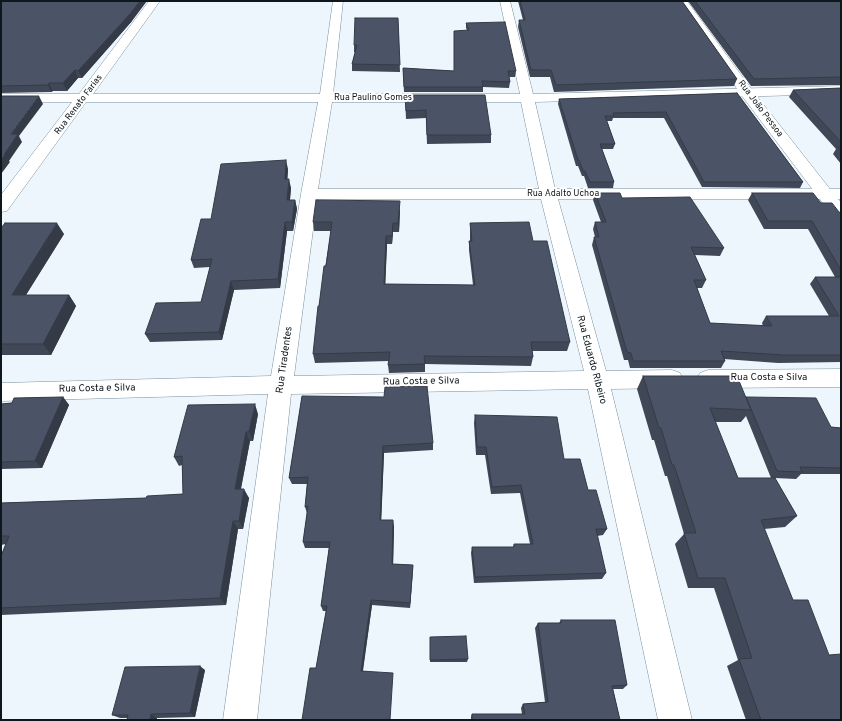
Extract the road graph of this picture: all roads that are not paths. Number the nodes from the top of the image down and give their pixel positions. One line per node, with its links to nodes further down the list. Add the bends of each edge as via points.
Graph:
1 (155, 1): 11 (street, Rua Renato Farias)
2 (338, 1): 9 (street, Rua Tiradentes)
3 (505, 1): 10 (street, Rua Eduardo Ribeiro)
4 (682, 1): 7 (street, Rua João Pessoa)
5 (694, 1): 7 (street, Rua João Pessoa)
6 (841, 90): 7 (street, Rua Paulino Gomes)
7 (754, 93): 10 (street, Rua Paulino Gomes); 12 (street, Rua João Pessoa); 13 (street, Rua João Pessoa)
8 (1, 98): 11 (street, Rua Paulino Gomes)
9 (326, 98): 10 (street, Rua Paulino Gomes); 11 (street, Rua Paulino Gomes); 14 (street, Rua Tiradentes)
10 (527, 98): 15 (street, Rua Eduardo Ribeiro)
11 (83, 99): 16 (street, Rua Renato Farias)
12 (816, 161)
13 (835, 190): 15 (street, Rua Adalto Uchoa); 17 (street, Rua João Pessoa)
14 (309, 194): 15 (street, Rua Adalto Uchoa); 20 (street, Rua Tiradentes)
15 (548, 194): 19 (street, Rua Eduardo Ribeiro)
16 (1, 207)
17 (841, 215)
18 (841, 378): 19 (street, Rua Costa e Silva)
19 (597, 379): 20 (street, Rua Costa e Silva); 23 (street, Rua Eduardo Ribeiro)
20 (281, 385): 21 (street, Rua Costa e Silva); 22 (street, Rua Tiradentes)
21 (1, 392)
22 (240, 720)
23 (676, 720)

